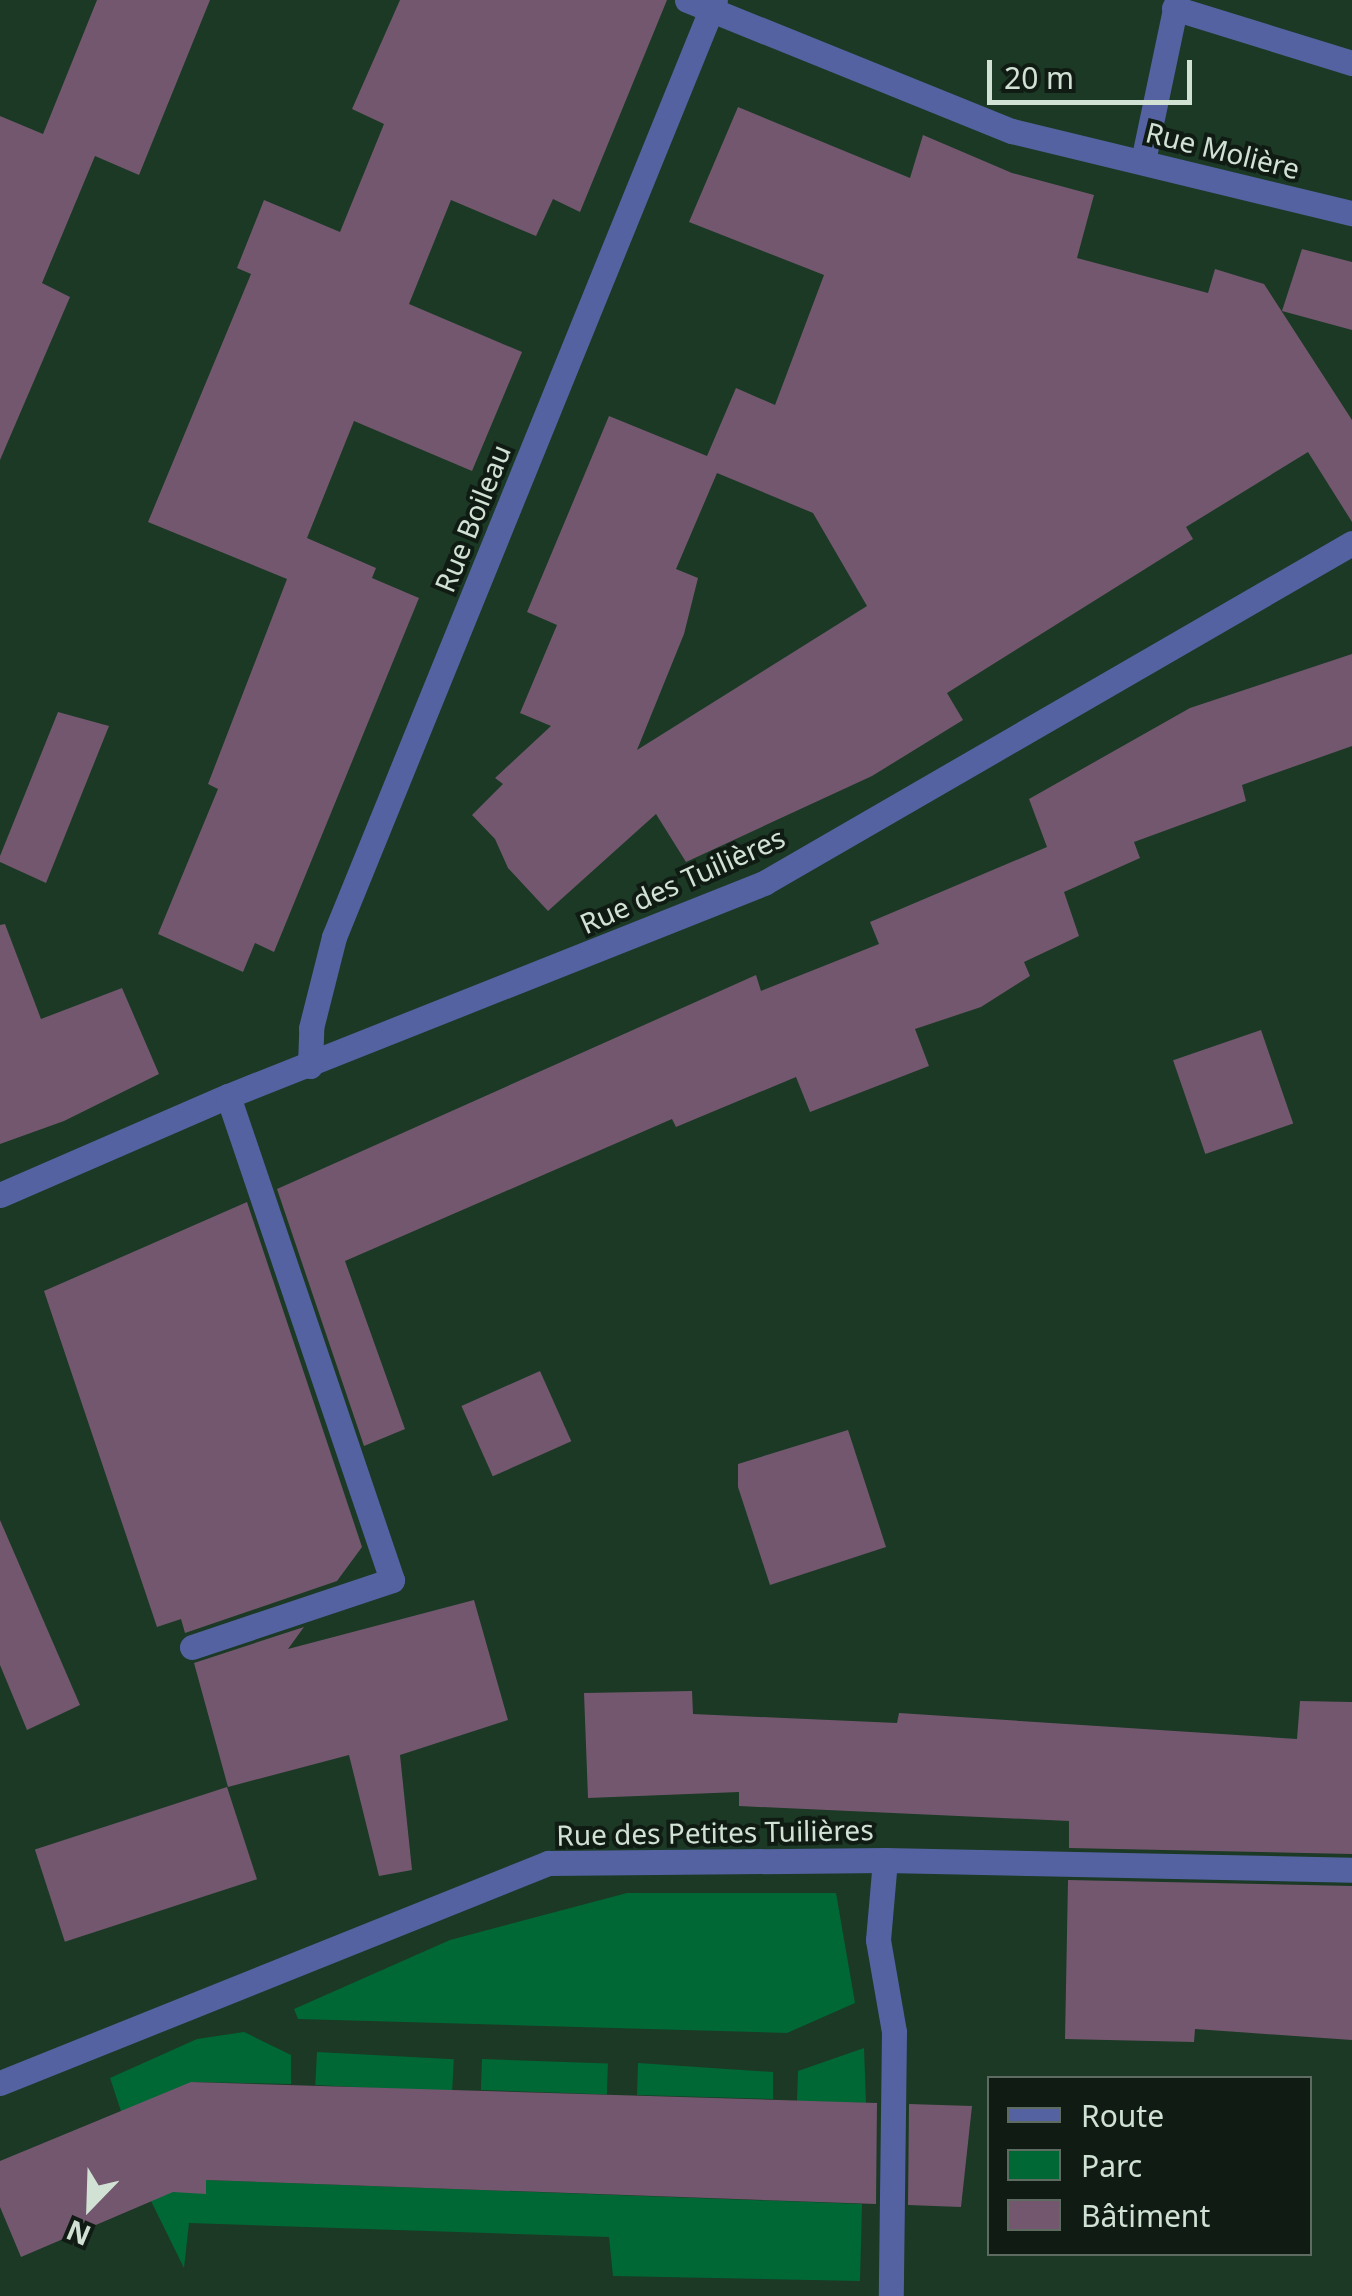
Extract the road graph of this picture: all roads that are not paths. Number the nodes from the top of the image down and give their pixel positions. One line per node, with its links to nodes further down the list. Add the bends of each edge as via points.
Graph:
1 (704, 3): 4 (street, Rue Molière, via 1012,131); 7 (street, Rue Boileau, via 334,937 311,1028)
2 (1175, 4): 3 (street); 4 (street)
3 (1352, 63)
4 (1143, 161): 5 (street, Rue Molière)
5 (1352, 213)
6 (1352, 543): 7 (street, Rue des Tuilières, via 764,883)
7 (310, 1066): 8 (street, Rue des Tuilières)
8 (228, 1096): 9 (street, Rue des Tuilières); 10 (street, via 392,1580)
9 (0, 1196)
10 (192, 1648)
11 (885, 1860): 12 (street, Rue des Petites Tuilières); 13 (street, Rue des Petites Tuilières, via 548,1863); 14 (street, via 878,1940 894,2032)
12 (1352, 1870)
13 (0, 2082)
14 (891, 2296)

